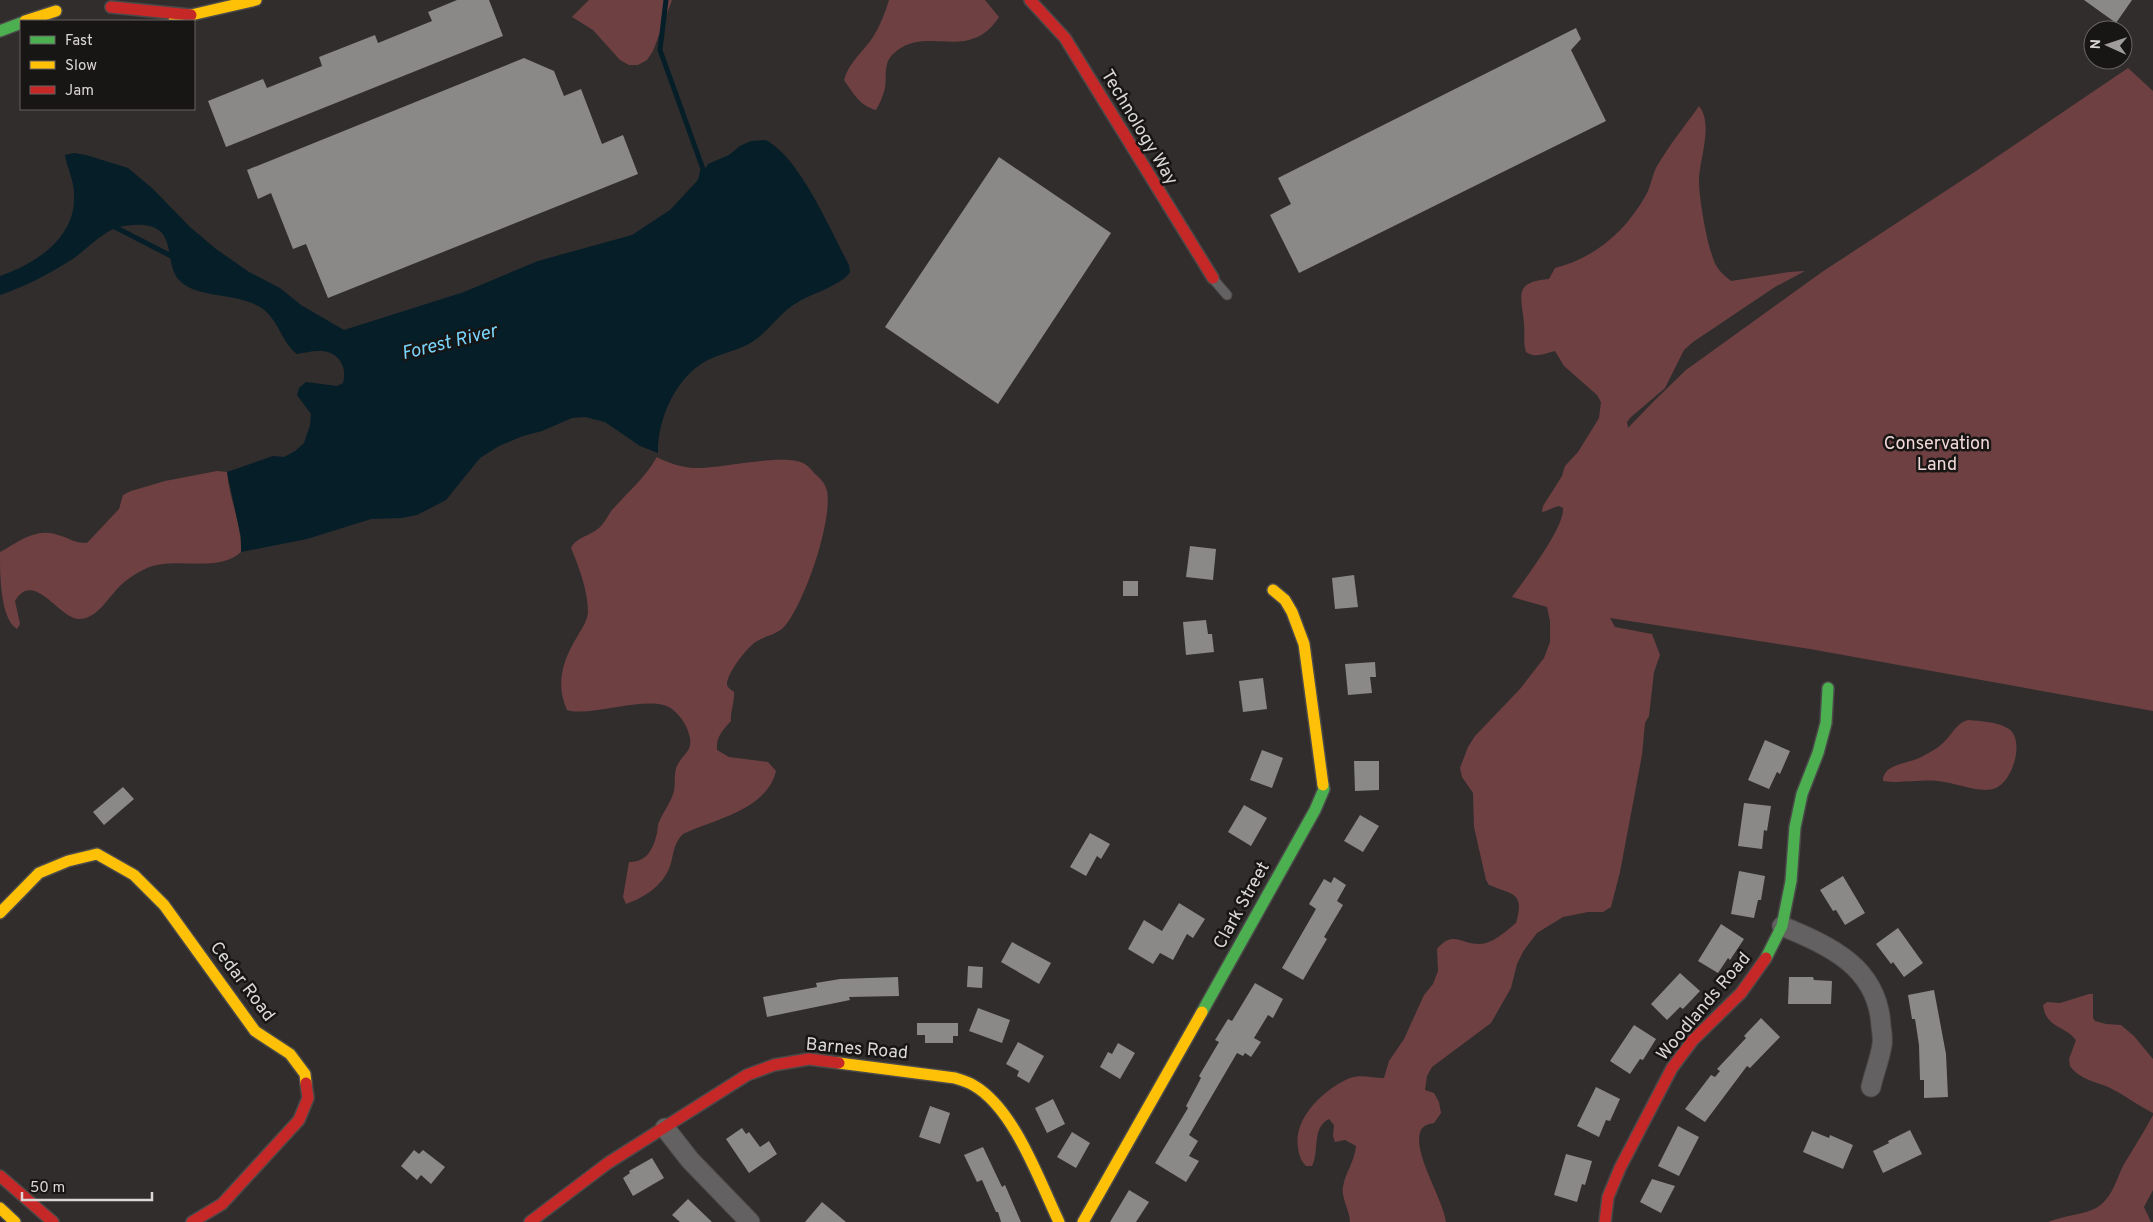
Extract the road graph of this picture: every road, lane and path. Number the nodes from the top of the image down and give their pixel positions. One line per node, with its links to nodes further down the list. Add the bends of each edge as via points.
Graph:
1 (256, 0): 5 (street)
2 (1030, 0): 11 (street, Technology Way, via 1065,38)
3 (107, 4): 5 (street); 7 (street)
4 (59, 7): 6 (street)
5 (191, 15): 8 (street)
6 (27, 20)
7 (115, 20)
8 (177, 20)
9 (20, 23): 10 (street)
10 (0, 31)
11 (1213, 278): 12 (lane)
12 (1227, 295)
13 (1273, 590): 27 (street, Clark Street, via 1285,600 1292,612 1304,644 1324,789)
14 (1828, 688): 16 (street, Woodlands Road, via 1824,731 1802,794 1795,827 1791,881)
15 (0, 913): 23 (street, Cedar Road, via 39,873 97,854 134,875 164,905 255,1031 290,1054 305,1074 308,1098 299,1120 222,1204)
16 (1782, 926): 17 (street, via 1824,944 1849,960 1872,987 1881,1013 1882,1044); 28 (street, Woodlands Road, via 1765,960 1741,993 1693,1040 1672,1068 1620,1168 1608,1197)
17 (1871, 1087)
18 (665, 1128): 24 (street, Barnes Road, via 566,1193); 25 (street, via 690,1160); 26 (street, Barnes Road, via 747,1075 792,1061 832,1061 955,1078 988,1096 1010,1122)
19 (0, 1176): 22 (street)
20 (0, 1208): 21 (street)
21 (15, 1222)
22 (53, 1222)
23 (192, 1222)
24 (530, 1222)
25 (750, 1222)
26 (1059, 1222)
27 (1083, 1222)
28 (1605, 1222)

